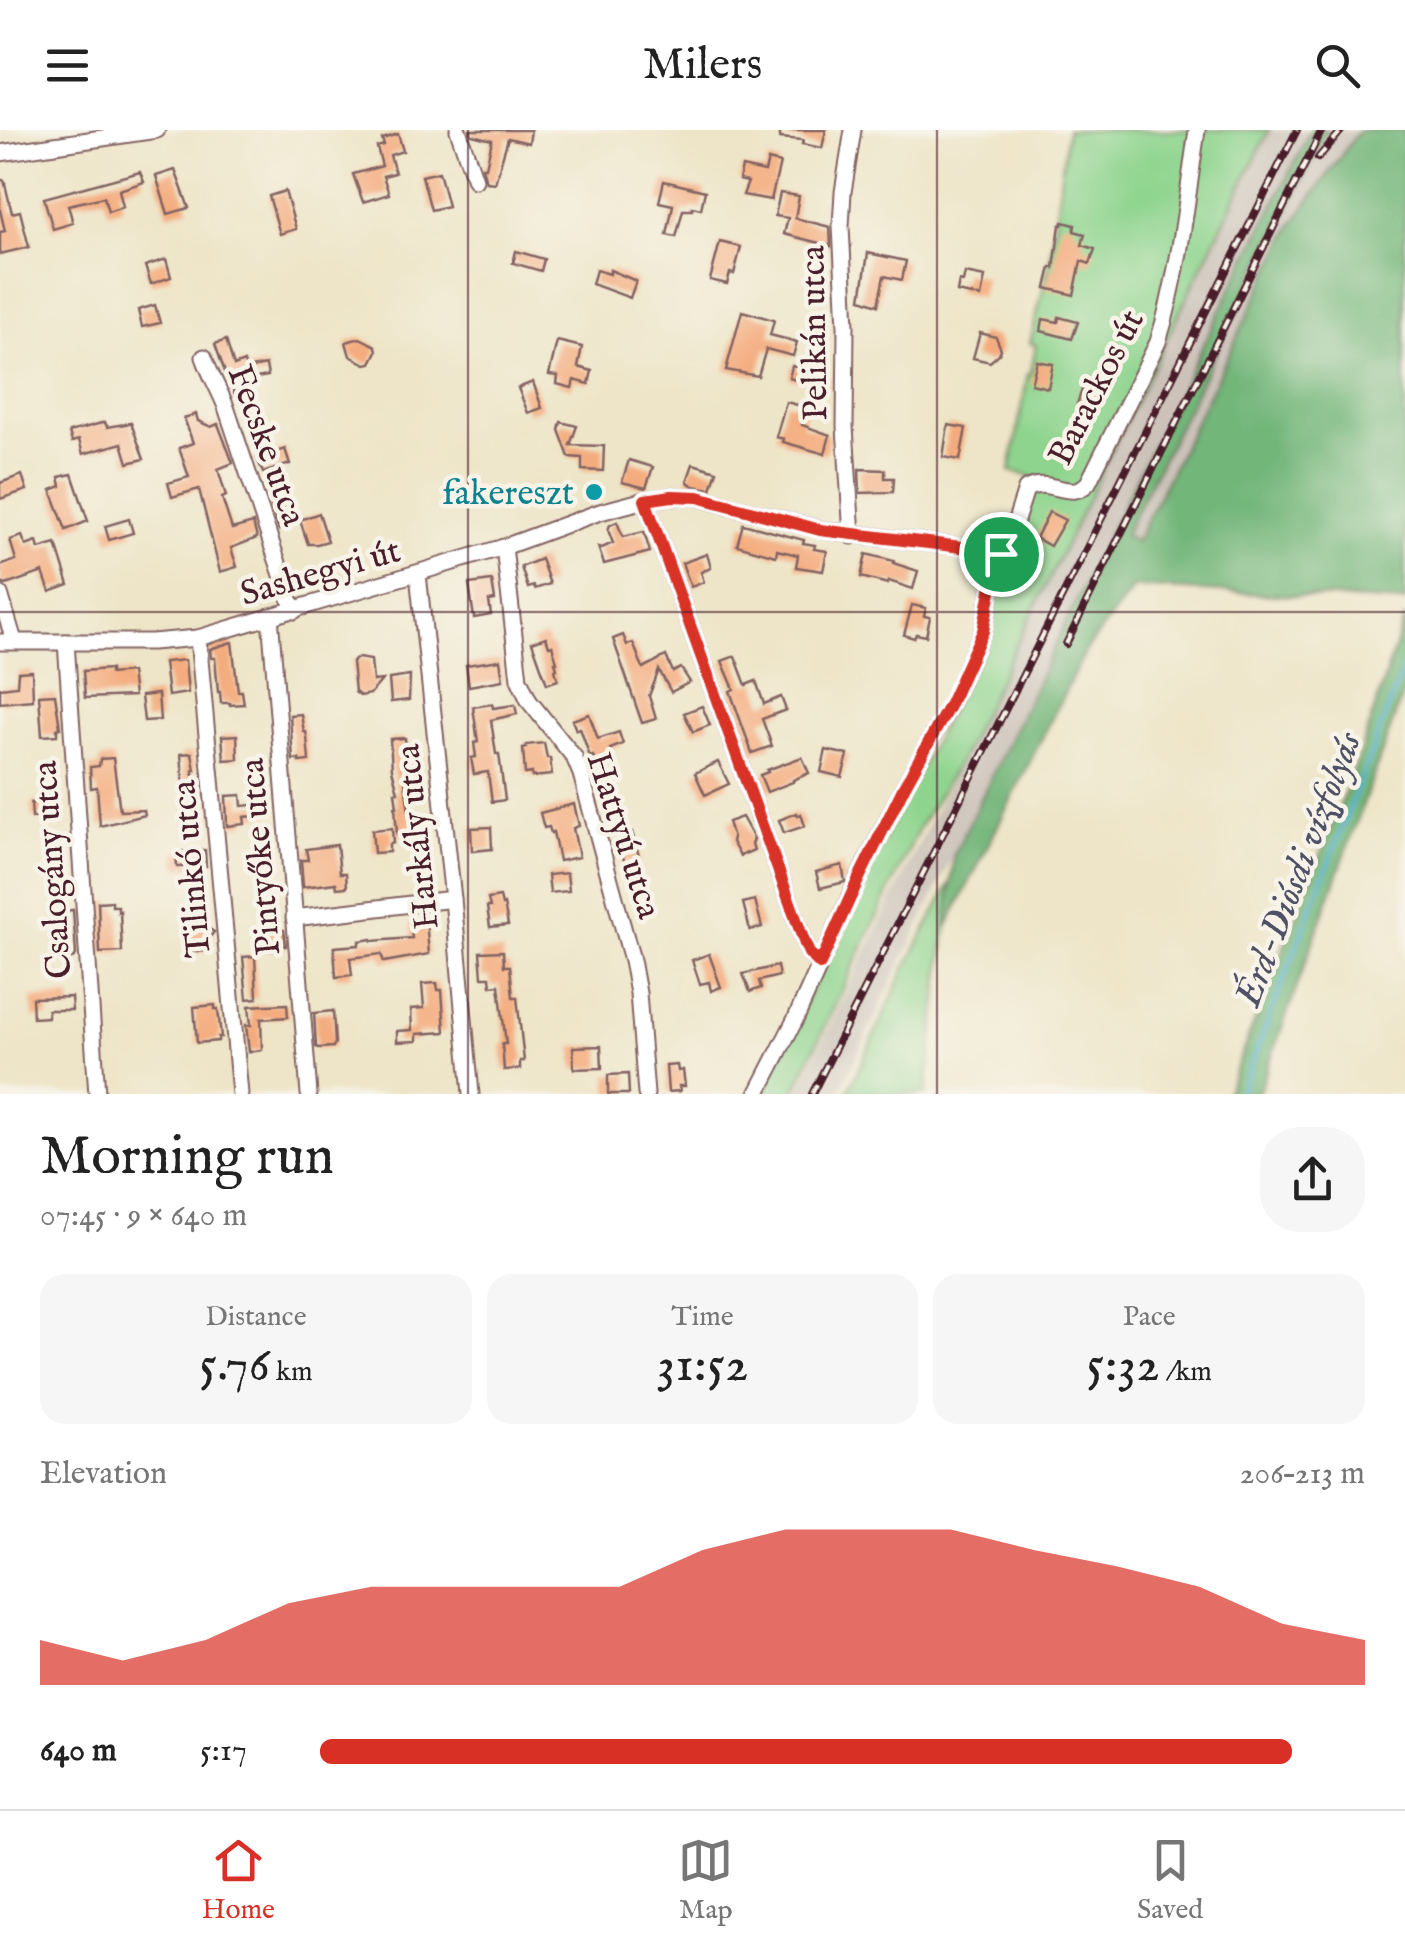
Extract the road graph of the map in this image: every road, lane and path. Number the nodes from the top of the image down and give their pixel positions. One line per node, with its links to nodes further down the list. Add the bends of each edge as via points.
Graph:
1 (157, 130): 5 (street)
2 (458, 130): 6 (street)
3 (853, 130): 9 (street, Pelikán utca, via 841,226)
4 (1198, 130): 11 (street, Barackos út, via 1158,342 1088,483 1074,491 1038,484 1026,489)
5 (0, 153)
6 (474, 180)
7 (204, 356): 14 (street, Fecske utca)
8 (645, 500): 9 (street, Sashegyi út, via 698,497); 10 (street, Sashegyi út); 21 (street, via 805,944)
9 (852, 536): 11 (street, Sashegyi út)
10 (504, 547): 12 (street, Sashegyi út, via 484,546); 26 (street, Hattyú utca, via 519,679 574,756 632,960)
11 (1001, 554): 21 (street, via 983,631)
12 (418, 574): 14 (street, Sashegyi út); 19 (street, Harkály utca)
13 (0, 594): 17 (street)
14 (294, 611): 15 (street, Sashegyi út)
15 (270, 616): 16 (street, Sashegyi út); 20 (street, Pintyőke utca)
16 (198, 638): 18 (street, Sashegyi út); 23 (street, Tilinkó utca)
17 (7, 642): 18 (street, Sashegyi út)
18 (66, 642): 22 (street, Csalogány utca)
19 (453, 898): 20 (street); 25 (street, Harkály utca)
20 (294, 918): 24 (street, Pintyőke utca)
21 (820, 964): 27 (street)
22 (97, 1094)
23 (240, 1094)
24 (309, 1094)
25 (471, 1094)
26 (646, 1094)
27 (757, 1094)

